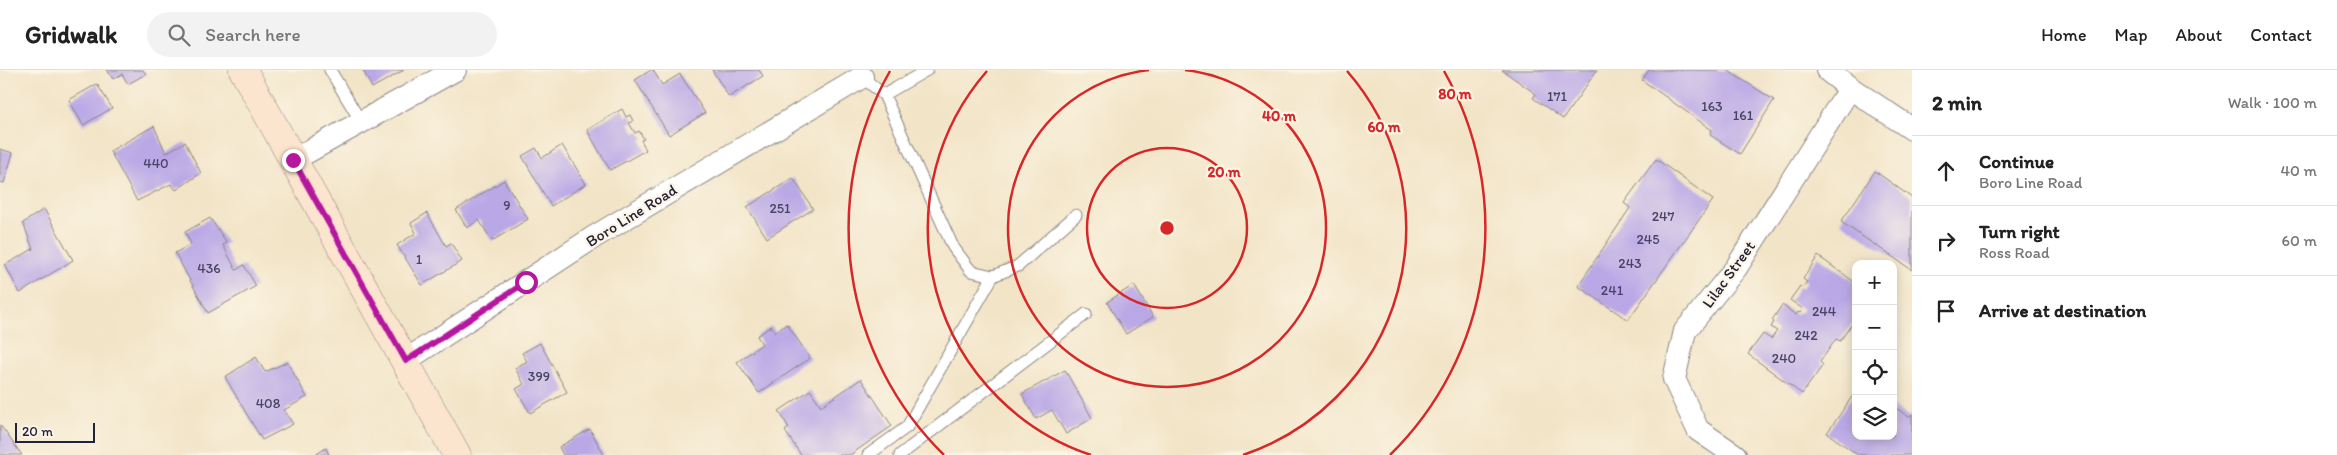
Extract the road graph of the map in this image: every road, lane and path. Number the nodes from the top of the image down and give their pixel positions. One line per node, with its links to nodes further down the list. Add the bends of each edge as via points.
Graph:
1 (243, 70): 11 (street)
2 (330, 70): 9 (lane)
3 (455, 70): 9 (street)
4 (927, 70): 8 (lane)
5 (1827, 70): 7 (street)
6 (862, 77): 8 (lane); 15 (street, Boro Line Road, via 594,237)
7 (1850, 88): 10 (street); 19 (street, Lilac Street, via 1736,268 1686,331 1674,379 1698,430)
8 (884, 95): 13 (lane, via 953,246 971,271)
9 (361, 122): 11 (street)
10 (1912, 129)
11 (293, 160): 15 (street)
12 (1076, 214): 13 (lane, via 1018,266)
13 (993, 276): 17 (lane, via 906,427)
14 (1086, 314): 18 (lane)
15 (406, 361): 16 (street)
16 (457, 455)
17 (868, 455)
18 (900, 455)
19 (1735, 455)

